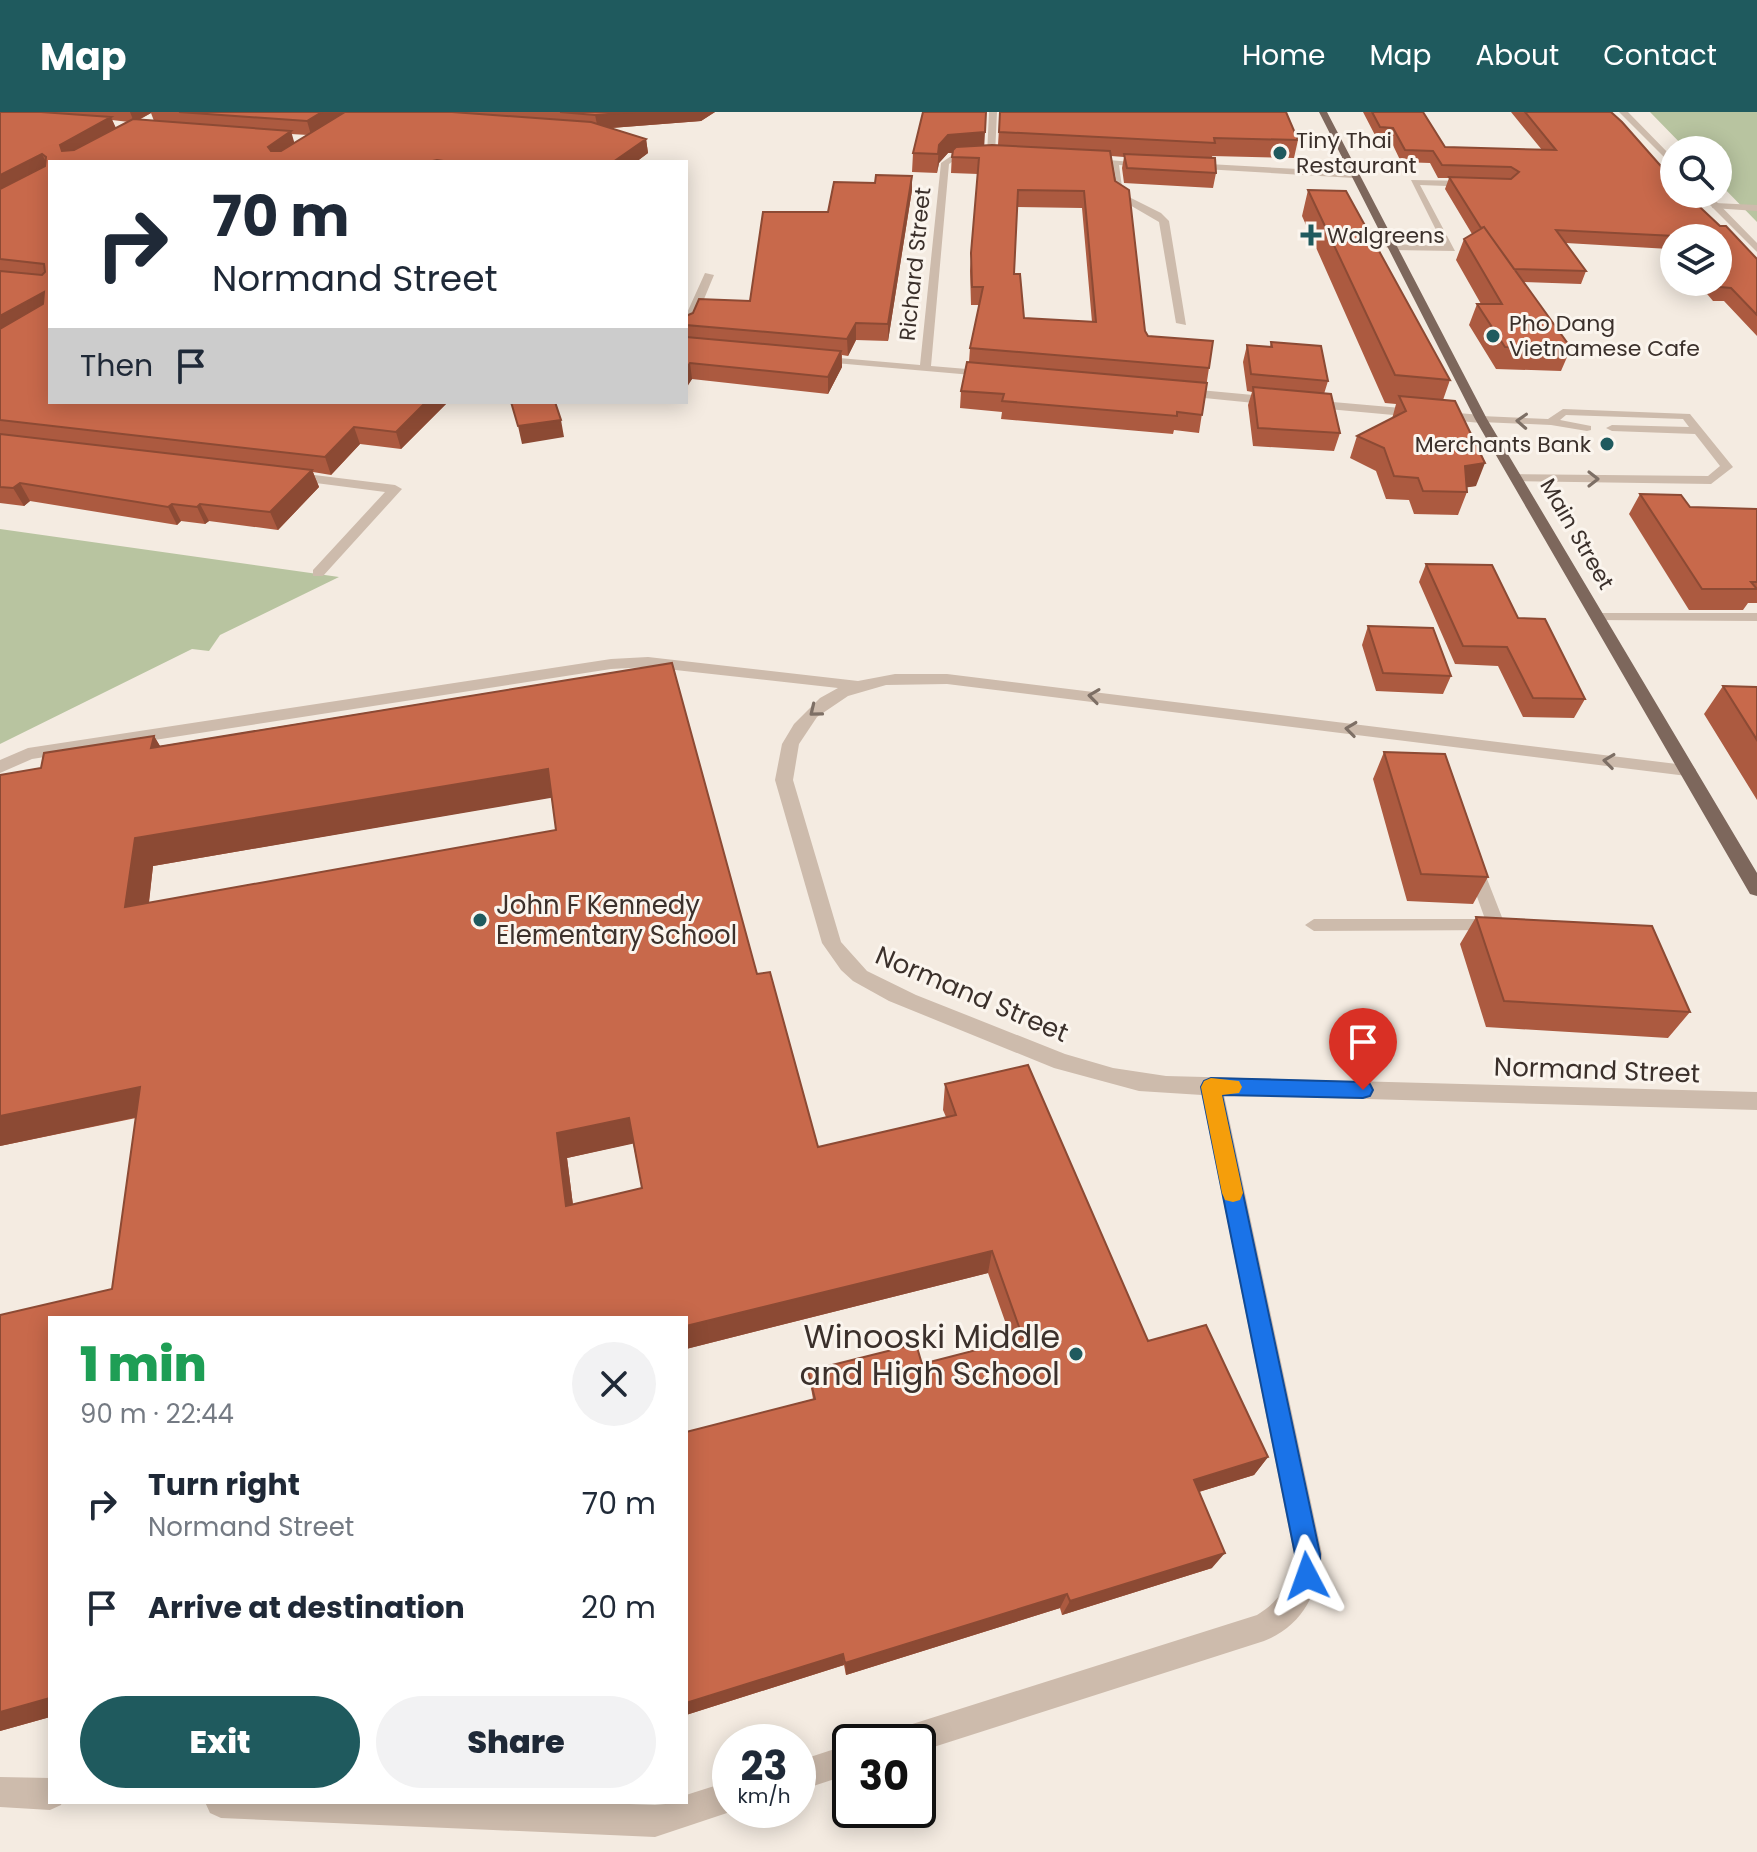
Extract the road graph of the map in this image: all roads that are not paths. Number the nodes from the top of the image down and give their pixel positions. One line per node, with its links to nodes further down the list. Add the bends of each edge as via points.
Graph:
1 (993, 112): 5 (street)
2 (1323, 112): 11 (main road, Main Street)
3 (1623, 112): 4 (street)
4 (1660, 150)
5 (991, 155): 6 (street); 22 (street, Richard Street, via 959,156 945,163)
6 (1005, 156)
7 (1067, 160): 8 (street)
8 (1114, 162): 9 (street); 20 (street, via 1119,195 1164,221)
9 (1160, 165)
10 (1175, 165): 11 (street)
11 (1354, 175): 16 (main road, Main Street)
12 (1491, 184): 16 (street, via 1414,182 1451,249)
13 (1732, 207): 15 (lane)
14 (1717, 208): 17 (street)
15 (1757, 208)
16 (1391, 247): 27 (main road, Main Street)
17 (1757, 249)
18 (709, 275): 19 (street)
19 (688, 323)
20 (1182, 323)
21 (799, 357): 22 (street)
22 (925, 369): 23 (street)
23 (1003, 376)
24 (1160, 391): 25 (street)
25 (1285, 402)
26 (1301, 404): 27 (street)
27 (1481, 419): 28 (lane, one-way to 27); 33 (main road, Main Street)
28 (1551, 422): 29 (lane); 31 (lane, via 1563,412 1686,416)
29 (1587, 428)
30 (1612, 428): 31 (lane)
31 (1697, 431): 33 (lane, one-way to 31, via 1711,480 1727,467)
32 (269, 474): 34 (street, via 395,489)
33 (1515, 477): 35 (main road, Main Street)
34 (318, 573)
35 (1598, 617): 36 (lane); 39 (main road, Main Street)
36 (1757, 617)
37 (856, 685): 38 (street, via 648,662 611,664 28,754); 39 (street, Normand Street, one-way to 37, via 1430,745 947,679); 43 (street, Normand Street, one-way to 43, via 805,718 790,739 783,762 832,943 843,961 859,975 940,1013 1084,1070 1131,1083)
38 (0, 767)
39 (1687, 770): 41 (main road, Main Street)
40 (1470, 853): 42 (lane, via 1496,925)
41 (1757, 889)
42 (1314, 925)
43 (1211, 1087): 44 (street, Normand Street); 45 (street, via 1308,1554 1299,1599 1264,1627)
44 (1757, 1101)
45 (936, 1731)
46 (0, 1792): 47 (street)
47 (48, 1794)
48 (712, 1803): 49 (street, via 655,1821)
49 (267, 1804)

